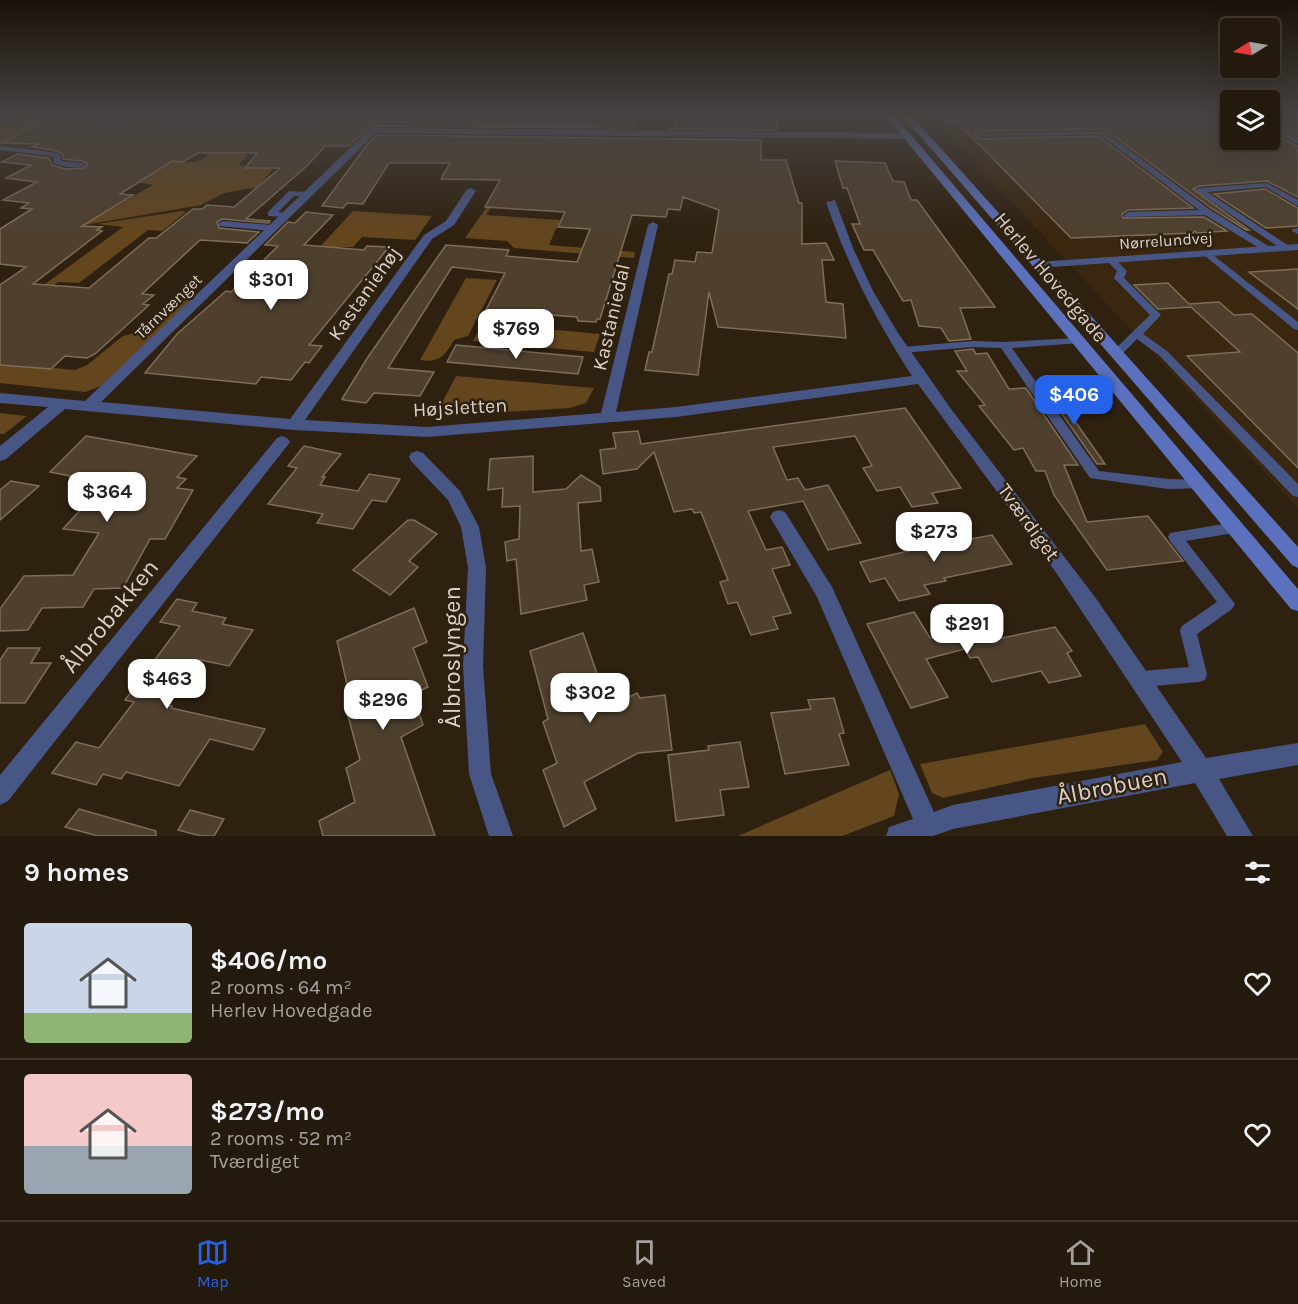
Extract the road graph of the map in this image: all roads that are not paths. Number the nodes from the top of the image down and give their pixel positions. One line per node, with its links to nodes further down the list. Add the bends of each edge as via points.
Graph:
1 (52, 154): 6 (lane, via 58,157 57,163)
2 (349, 154): 14 (street, Tårnvænget)
3 (922, 154): 22 (main road, Herlev Hovedgade)
4 (940, 154): 19 (main road, Herlev Hovedgade)
5 (1130, 154): 10 (lane)
6 (82, 165)
7 (471, 190): 31 (street, Kastaniehøj, via 450,224 428,237)
8 (831, 202): 24 (street, Tværdiget, via 856,270)
9 (1298, 204): 15 (lane, via 1267,185 1199,190)
10 (1207, 212): 11 (lane); 16 (lane)
11 (1128, 215)
12 (222, 225): 14 (lane)
13 (653, 225): 30 (street, Kastaniedal)
14 (271, 228): 29 (street, Tårnvænget)
15 (1292, 248): 16 (street, Nørrelundvej)
16 (1267, 249): 17 (street, Nørrelundvej)
17 (1208, 254): 18 (street, Nørrelundvej); 20 (lane)
18 (1112, 261): 19 (street, Nørrelundvej); 21 (lane, via 1122,271 1119,278 1156,315)
19 (1037, 265): 25 (main road, Herlev Hovedgade)
20 (1298, 327)
21 (1138, 335): 25 (lane); 36 (lane, via 1163,353)
22 (1076, 341): 23 (lane); 35 (main road, Herlev Hovedgade)
23 (1004, 345): 24 (lane); 35 (lane, via 1095,475)
24 (902, 350): 26 (street, Tværdiget)
25 (1116, 354): 39 (main road, Herlev Hovedgade)
26 (922, 379): 30 (street, Højsletten); 41 (street, Tværdiget)
27 (0, 398): 28 (street, Højsletten)
28 (62, 404): 29 (street, Højsletten); 33 (street)
29 (89, 405): 31 (street, Højsletten)
30 (607, 418): 31 (street, Højsletten, via 427,432)
31 (294, 425)
32 (282, 442): 44 (street, Ålbrobakken)
33 (0, 455)
34 (417, 457): 46 (street, Ålbroslyngen, via 454,496 470,527 477,568 473,666 480,774)
35 (1197, 484): 38 (main road, Herlev Hovedgade)
36 (1298, 492)
37 (779, 517): 45 (street, via 825,593)
38 (1235, 528): 40 (main road, Herlev Hovedgade); 41 (lane, via 1175,537 1227,604 1188,631 1199,674)
39 (1298, 560)
40 (1298, 603)
41 (1142, 679): 43 (street, Tværdiget)
42 (1298, 754): 43 (street, Ålbrobuen)
43 (1201, 769): 45 (street, Ålbrobuen); 48 (street, Tværdiget)
44 (0, 793)
45 (928, 825): 47 (street, Ålbrobuen)
46 (501, 836)
47 (898, 836)
48 (1241, 836)

